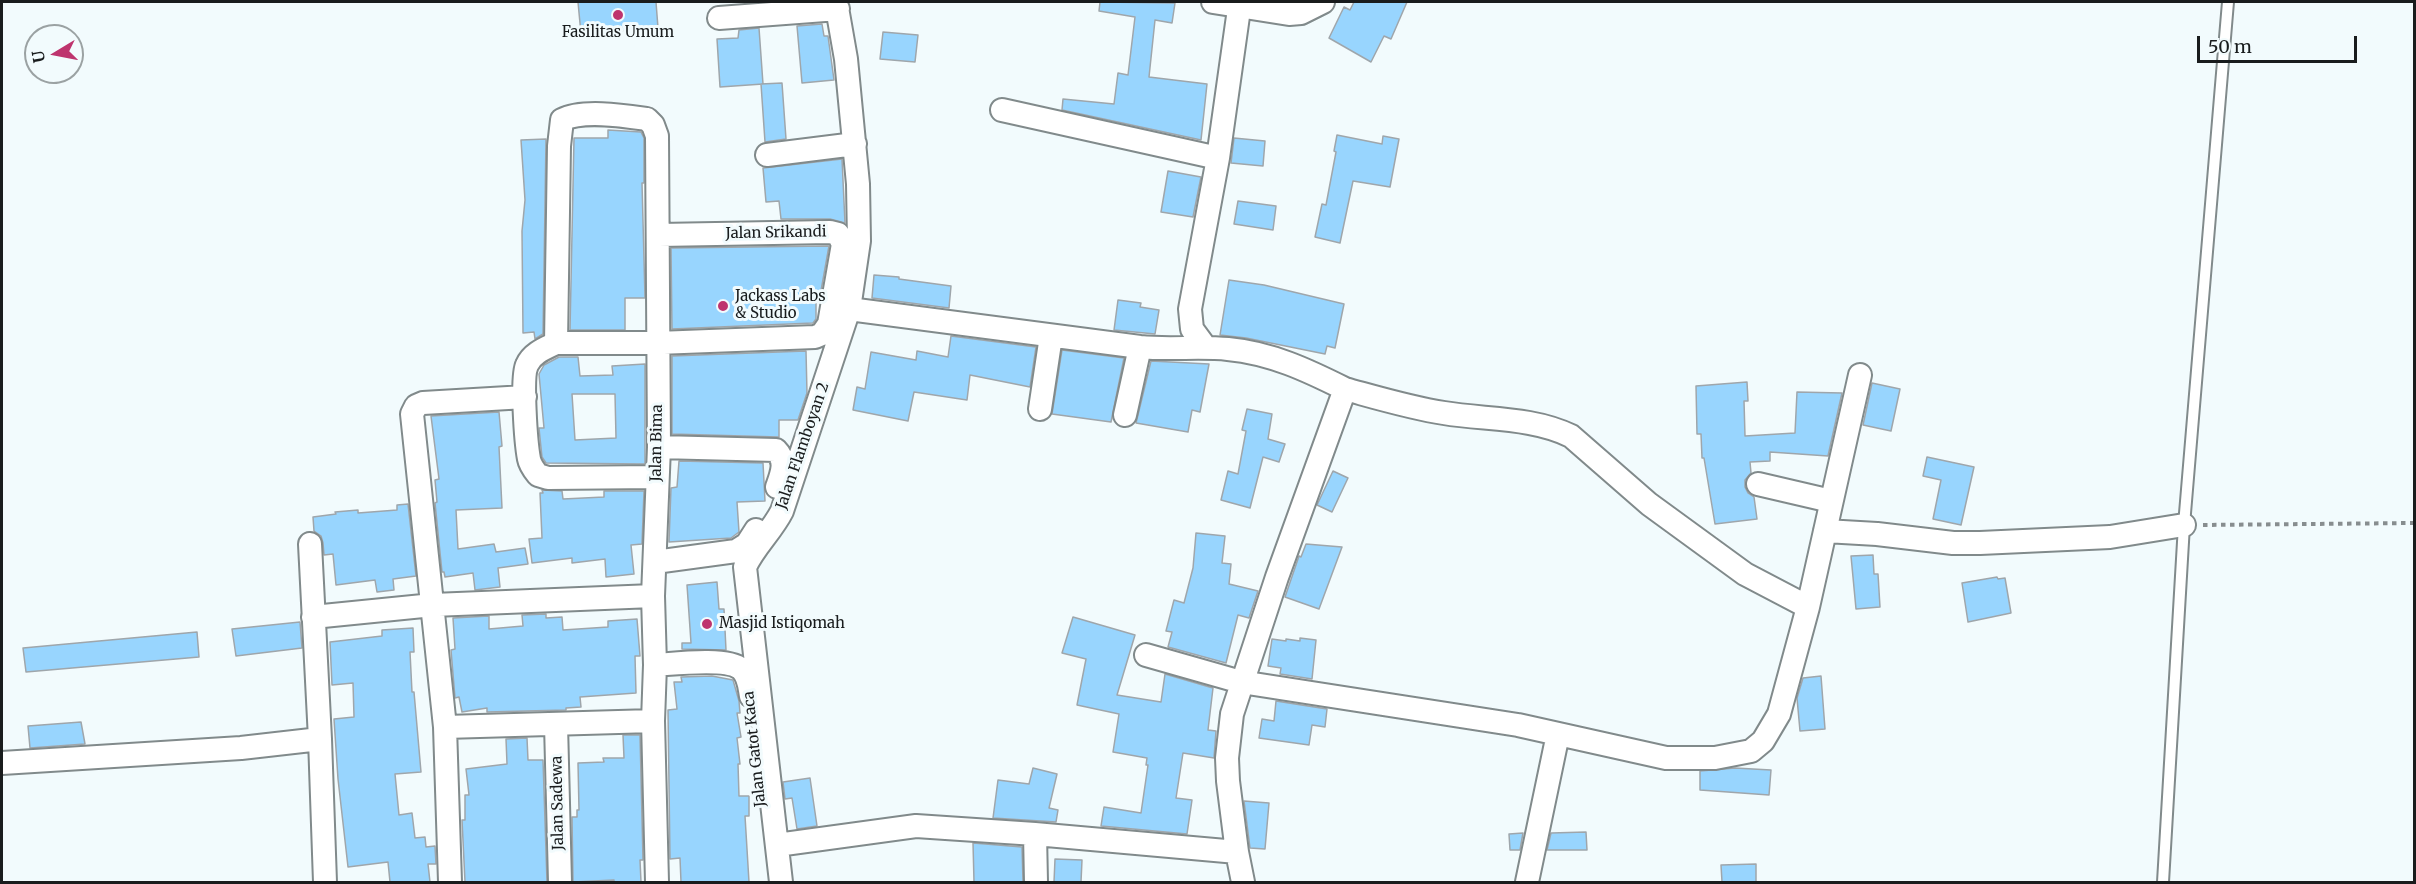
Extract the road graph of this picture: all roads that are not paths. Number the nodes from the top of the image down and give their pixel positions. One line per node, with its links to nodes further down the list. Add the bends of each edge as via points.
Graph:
1 (1213, 2): 4 (street)
2 (1323, 2): 4 (street, via 1301,13 1289,14)
3 (2228, 2): 27 (lane)
4 (1240, 4): 10 (street)
5 (837, 5): 6 (street); 8 (street, Jalan Flamboyan 2)
6 (719, 18)
7 (1002, 110): 10 (street)
8 (855, 144): 9 (street); 12 (street, Jalan Flamboyan 2, via 859,241)
9 (767, 155)
10 (1218, 158): 17 (street, via 1190,309 1192,329)
11 (659, 235): 14 (street, Jalan Bima, via 657,136 648,119 605,115 562,120); 15 (street, Jalan Bima); 15 (street, Jalan Srikandi, via 830,232 838,234 843,244 829,324 822,334 807,339)
12 (849, 309): 13 (street); 45 (street, Jalan Flamboyan 2, via 782,511 745,567)
13 (1052, 336): 16 (street); 21 (street)
14 (556, 343): 15 (street); 20 (street, via 542,350 526,367)
15 (657, 343): 23 (street, Jalan Bima)
16 (1140, 348): 17 (street); 22 (street)
17 (1206, 348): 19 (street, via 1264,354)
18 (1860, 375): 26 (street)
19 (1345, 389): 33 (street, via 1443,413 1558,430 1571,436 1649,504 1745,574); 37 (street)
20 (525, 397): 24 (street, via 529,460 538,475); 32 (street, via 423,403 412,414)
21 (1040, 409)
22 (1125, 415)
23 (659, 447): 24 (street, Jalan Bima); 30 (street, via 770,449 780,454 783,467 747,544 727,553)
24 (656, 477): 30 (street, Jalan Bima)
25 (1758, 484): 26 (street)
26 (1831, 501): 28 (street)
27 (2184, 525): 28 (street, via 2110,537 1980,543); 56 (lane)
28 (1825, 531): 33 (street)
29 (310, 544): 34 (street)
30 (655, 562): 31 (street, Jalan Bima)
31 (653, 596): 32 (street); 36 (street, Jalan Bima)
32 (433, 605): 34 (street); 40 (street)
33 (1808, 607): 41 (street, via 1779,714 1763,741 1751,751 1715,759 1666,758)
34 (313, 617): 42 (street)
35 (1146, 655): 37 (street)
36 (655, 665): 38 (street, Jalan Bima); 51 (street, Jalan Gatot Kaca, via 725,664 740,668 748,679)
37 (1241, 682): 41 (street, via 1518,724); 46 (street, via 1232,714 1227,758)
38 (653, 721): 39 (street); 50 (street, Jalan Bima)
39 (556, 724): 40 (street); 49 (street, Jalan Sadewa)
40 (445, 727): 48 (street)
41 (1558, 734): 55 (street)
42 (320, 739): 43 (street, via 241,748); 47 (street)
43 (2, 763)
44 (1035, 834): 45 (street, via 916,826); 46 (street); 53 (street)
45 (777, 845): 52 (street, Jalan Flamboyan 2)
46 (1237, 852): 54 (street)
47 (325, 882)
48 (450, 882)
49 (560, 882)
50 (657, 882)
51 (766, 882)
52 (781, 882)
53 (1035, 882)
54 (1243, 882)
55 (1527, 882)
56 (2163, 882)

